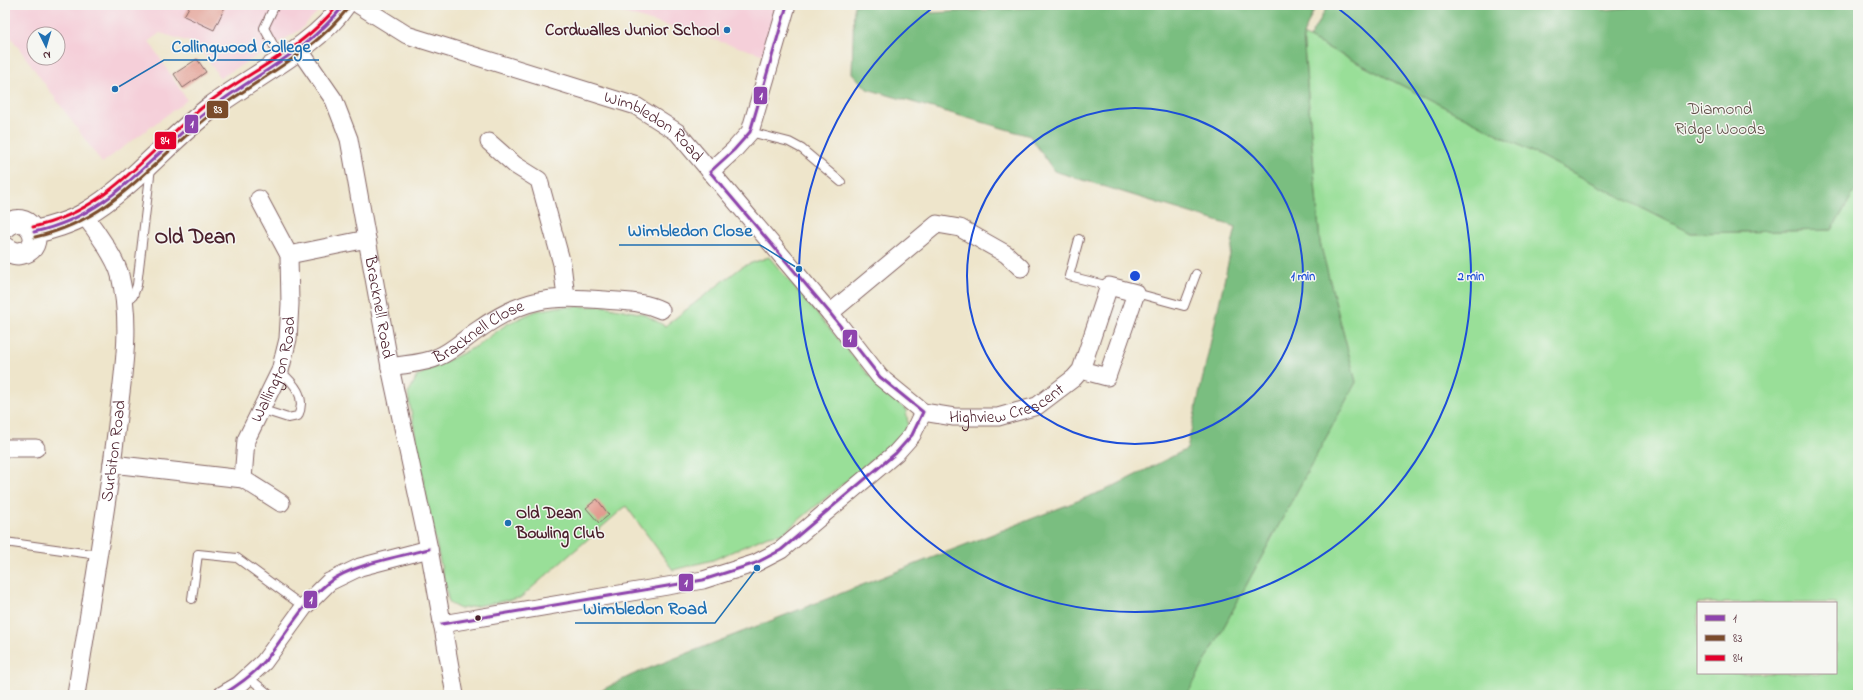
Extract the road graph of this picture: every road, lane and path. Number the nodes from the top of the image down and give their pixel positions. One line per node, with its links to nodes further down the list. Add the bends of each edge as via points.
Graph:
1 (275, 5): 5 (lane, via 264,28)
2 (344, 5): 5 (street, via 320,32)
3 (359, 5): 9 (street, Wimbledon Road, via 407,35 636,106 677,132)
4 (787, 5): 6 (street)
5 (290, 54): 8 (street, via 212,107); 15 (street, Bracknell Road, via 334,100 349,139)
6 (750, 132): 9 (street); 10 (lane, via 789,142)
7 (489, 142): 23 (street, via 515,165 539,180 562,264)
8 (152, 160): 12 (street, via 106,200); 24 (lane, via 137,285 133,296)
9 (710, 172): 26 (street, Wimbledon Road)
10 (841, 182)
11 (258, 199): 18 (street, Wallington Road)
12 (84, 215): 14 (street); 24 (street, Surbiton Road, via 99,235 119,273)
13 (5, 227): 14 (street, via 17,220 30,225)
14 (34, 232): 17 (street, via 34,240 28,250 14,254)
15 (367, 239): 18 (street); 27 (street, Bracknell Road)
16 (1079, 239): 21 (lane, via 1069,276)
17 (5, 248)
18 (289, 255): 29 (street, Wallington Road, via 288,339)
19 (1021, 268): 26 (street, via 1006,254 960,228 937,224)
20 (1196, 274): 22 (lane, via 1184,306)
21 (1108, 286): 22 (street); 28 (street, Highview Crescent)
22 (1136, 293): 28 (street, Highview Crescent, via 1107,377)
23 (566, 297): 25 (street, Bracknell Close, via 649,304); 27 (street, Bracknell Close, via 539,300 505,312 457,347 437,358)
24 (124, 302): 34 (street, Surbiton Road, via 127,338)
25 (661, 310)
26 (830, 314): 31 (street, Wimbledon Road, via 880,377)
27 (390, 367): 38 (street, Bracknell Road)
28 (1081, 370): 31 (street, Highview Crescent, via 1037,406 998,417 954,417)
29 (280, 371): 30 (street, Wallington Road); 30 (lane, via 294,384 301,398 298,416 288,418)
30 (260, 409): 35 (street, Wallington Road, via 246,440)
31 (923, 412): 42 (street, via 912,435 896,453 781,550 756,564 703,580)
32 (5, 448): 33 (street)
33 (36, 448)
34 (112, 464): 35 (street); 39 (street, Surbiton Road)
35 (243, 479): 36 (street)
36 (281, 503)
37 (5, 542): 39 (lane)
38 (429, 550): 41 (street, via 360,567 329,582); 42 (street, Bracknell Road)
39 (98, 555): 44 (street, Surbiton Road)
40 (192, 599): 41 (lane, via 198,554 238,558)
41 (304, 607): 43 (street, via 264,662)
42 (442, 624): 47 (street, Bracknell Road)
43 (248, 677): 45 (street); 46 (lane)
44 (76, 695)
45 (222, 695)
46 (270, 695)
47 (455, 695)

